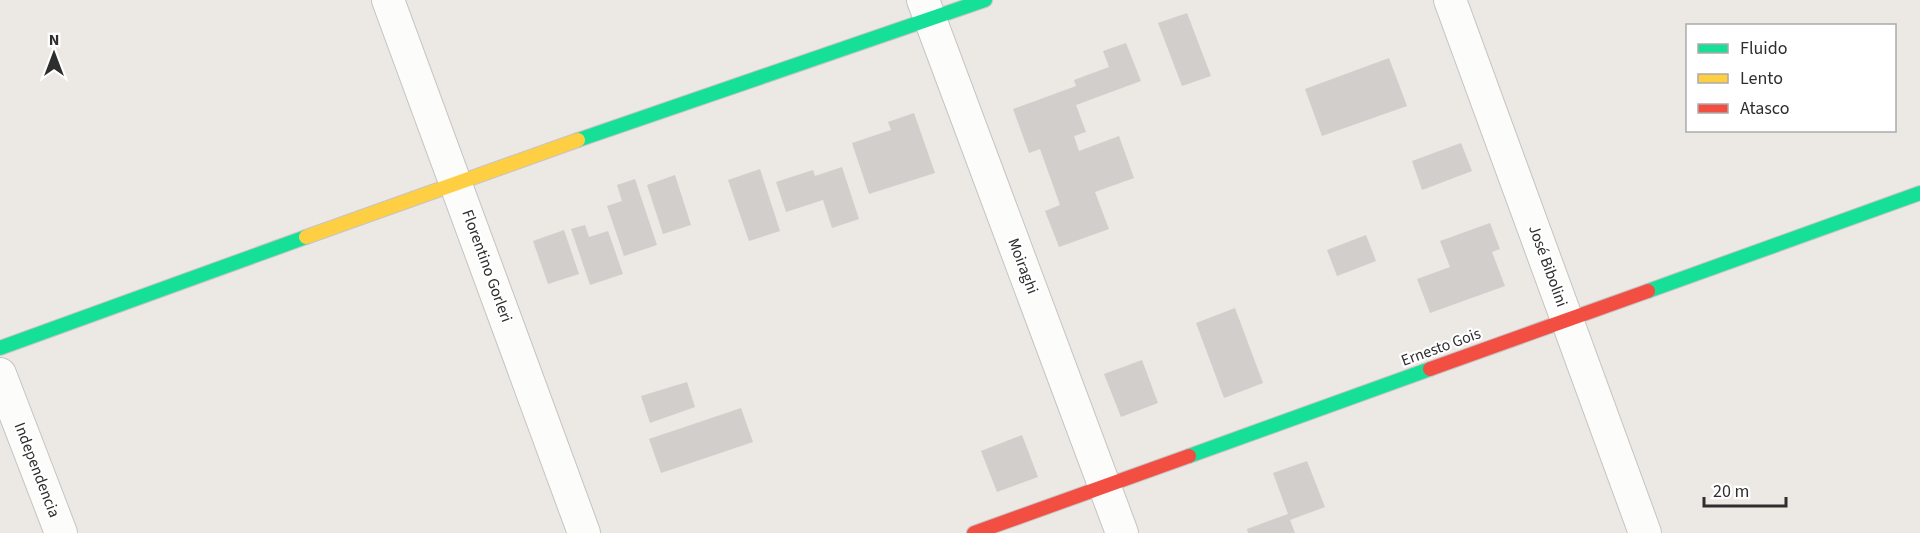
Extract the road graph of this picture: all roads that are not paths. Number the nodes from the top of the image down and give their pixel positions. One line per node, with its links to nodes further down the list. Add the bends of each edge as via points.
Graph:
1 (388, 0): 5 (street, Florentino Gorleri)
2 (985, 0): 4 (street)
3 (1450, 0): 7 (street, José Bibolini)
4 (927, 10): 5 (street); 10 (street, Moiraghi)
5 (457, 182): 8 (street); 12 (street, Florentino Gorleri)
6 (1920, 193): 7 (street, Ernesto Gois)
7 (1567, 320): 10 (street, Ernesto Gois); 15 (street, José Bibolini)
8 (0, 348)
9 (0, 374): 11 (street, Independencia)
10 (1105, 486): 13 (street, Ernesto Gois); 14 (street, Moiraghi)
11 (61, 533)
12 (584, 533)
13 (974, 533)
14 (1122, 533)
15 (1645, 533)

